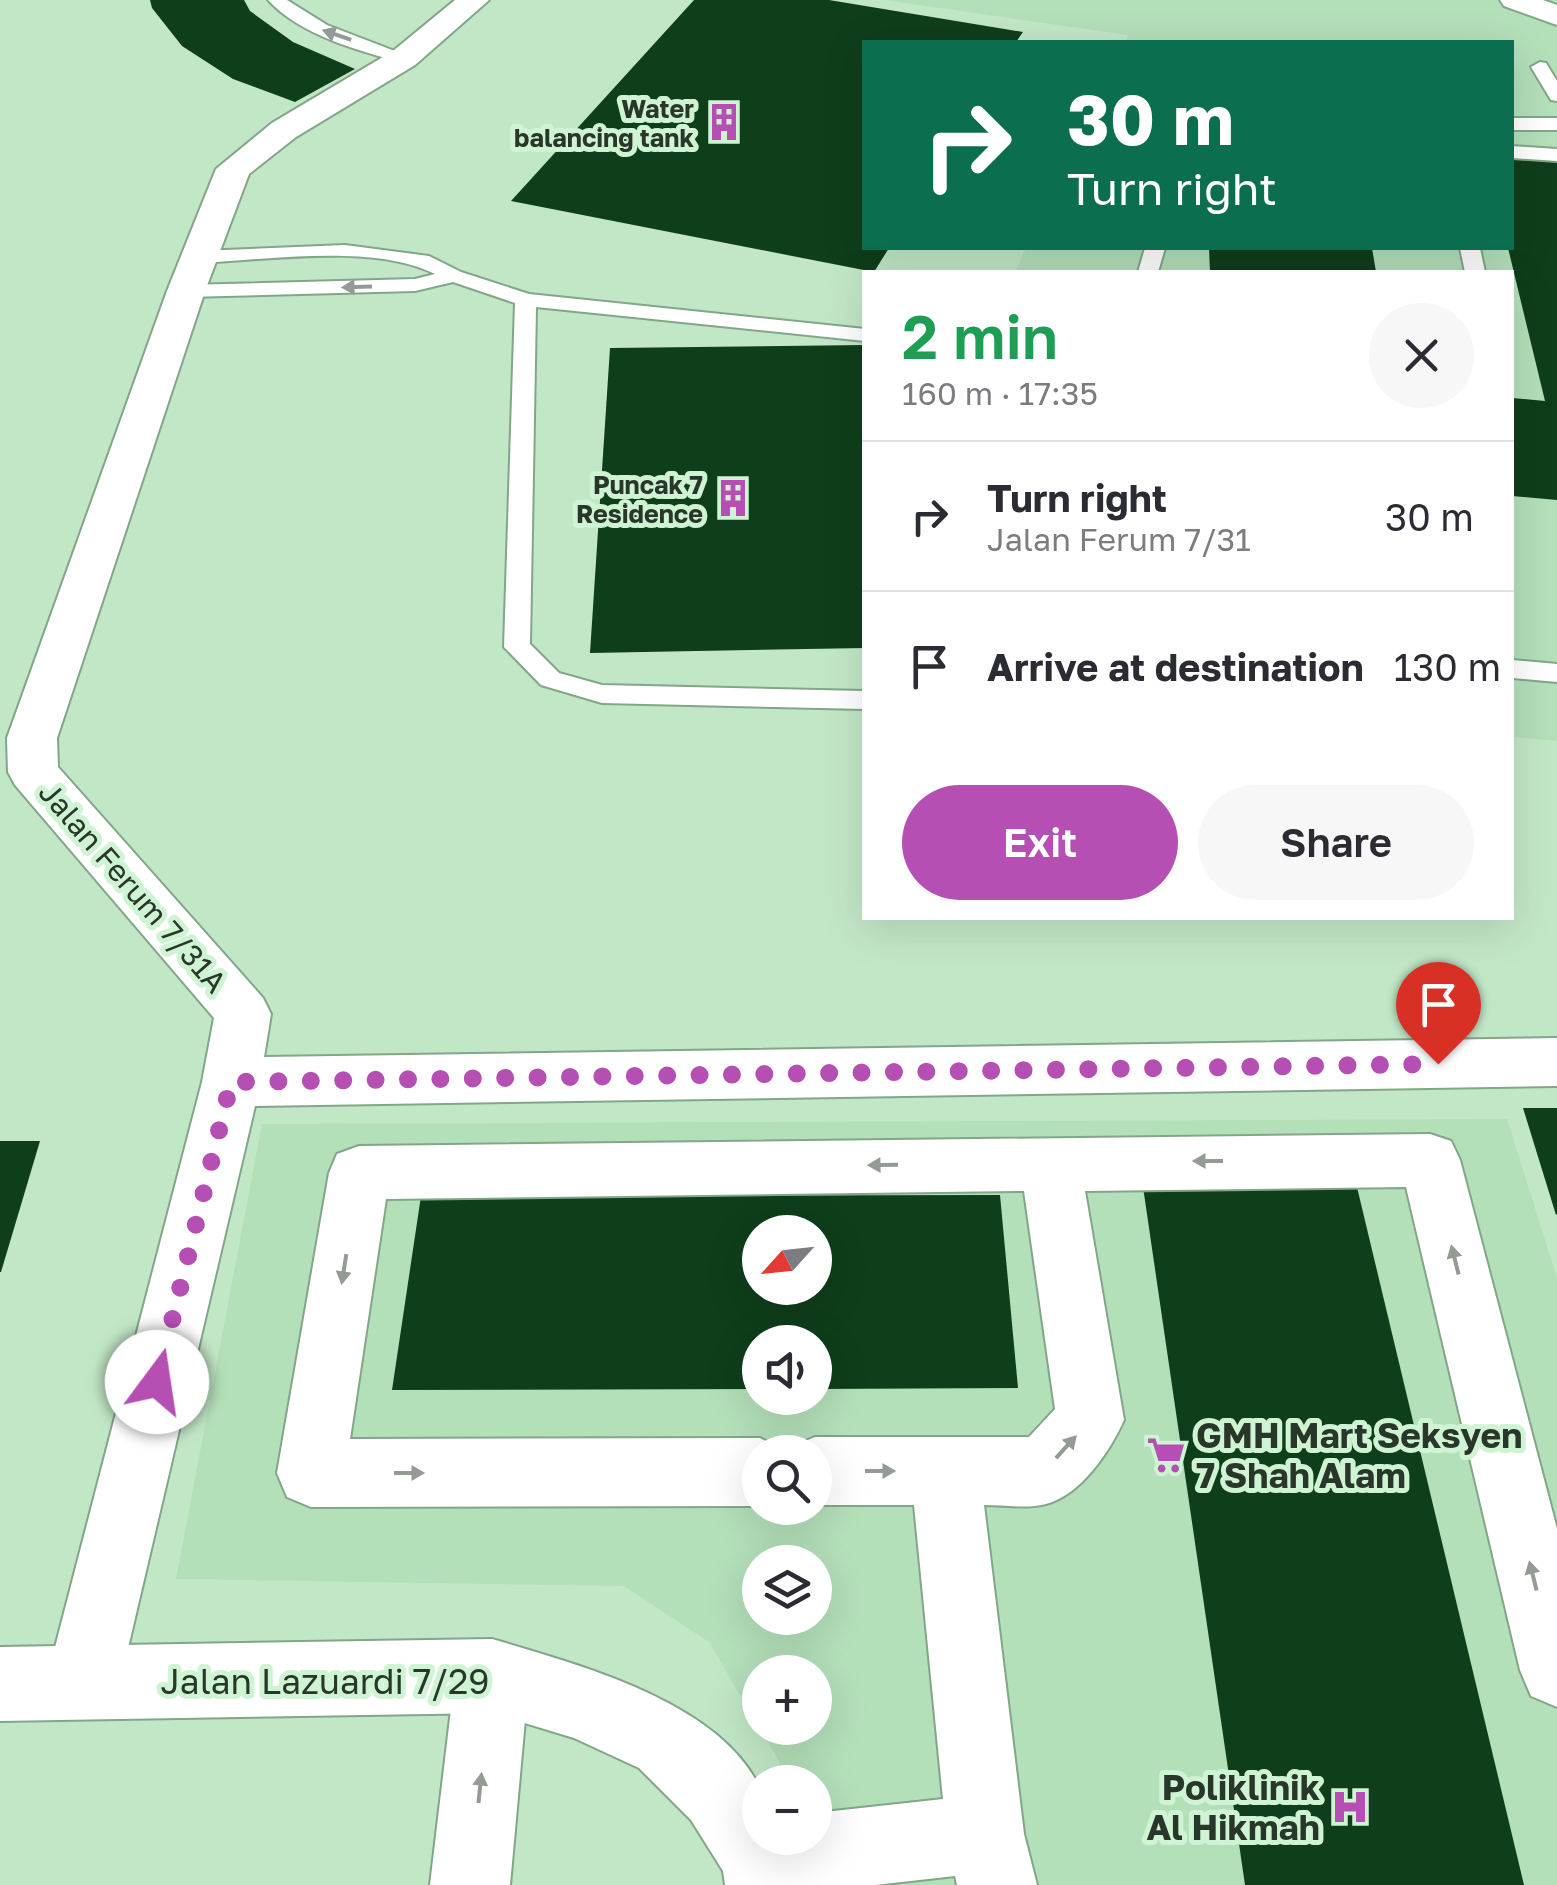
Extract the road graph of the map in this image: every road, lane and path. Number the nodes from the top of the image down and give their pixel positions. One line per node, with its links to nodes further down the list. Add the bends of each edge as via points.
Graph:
1 (276, 0): 5 (lane, one-way to 1, via 321,30)
2 (474, 0): 5 (street, Jalan Ferum 7/31A)
3 (1515, 0): 4 (street)
4 (1557, 16)
5 (404, 58): 12 (street, Jalan Ferum 7/31A, via 233,169)
6 (1540, 68): 7 (lane)
7 (1557, 96)
8 (1514, 124): 9 (lane)
9 (1557, 124)
10 (1514, 152): 11 (lane)
11 (1557, 155)
12 (193, 274): 13 (lane, one-way to 12, via 415,285); 13 (lane, via 345,251 422,260); 20 (street, Jalan Ferum 7/31A, via 32,738 33,772 243,1014)
13 (454, 276): 14 (lane)
14 (526, 300): 15 (lane); 18 (lane, via 517,647 550,679 602,694)
15 (862, 335)
16 (1514, 669): 17 (lane)
17 (1557, 673)
18 (862, 700)
19 (1557, 1062): 20 (street)
20 (231, 1082): 27 (street, Jalan Ferum 7/31A)
21 (1050, 1163): 22 (street, one-way to 21, via 1044,1471 1090,1420); 23 (street, one-way to 23, via 359,1173 311,1473); 25 (street, one-way to 21, via 1430,1160)
22 (945, 1471): 24 (street, one-way to 22); 29 (street)
23 (742, 1472)
24 (832, 1472)
25 (1557, 1670)
26 (492, 1676): 27 (street, Jalan Lazuardi 7/29); 30 (street, Jalan Lazuardi 7/29, via 582,1703 666,1742 718,1793); 31 (street, one-way to 26)
27 (84, 1682): 28 (street, Jalan Lazuardi 7/29)
28 (0, 1684)
29 (991, 1859): 30 (street)
30 (763, 1872)
31 (470, 1885)

